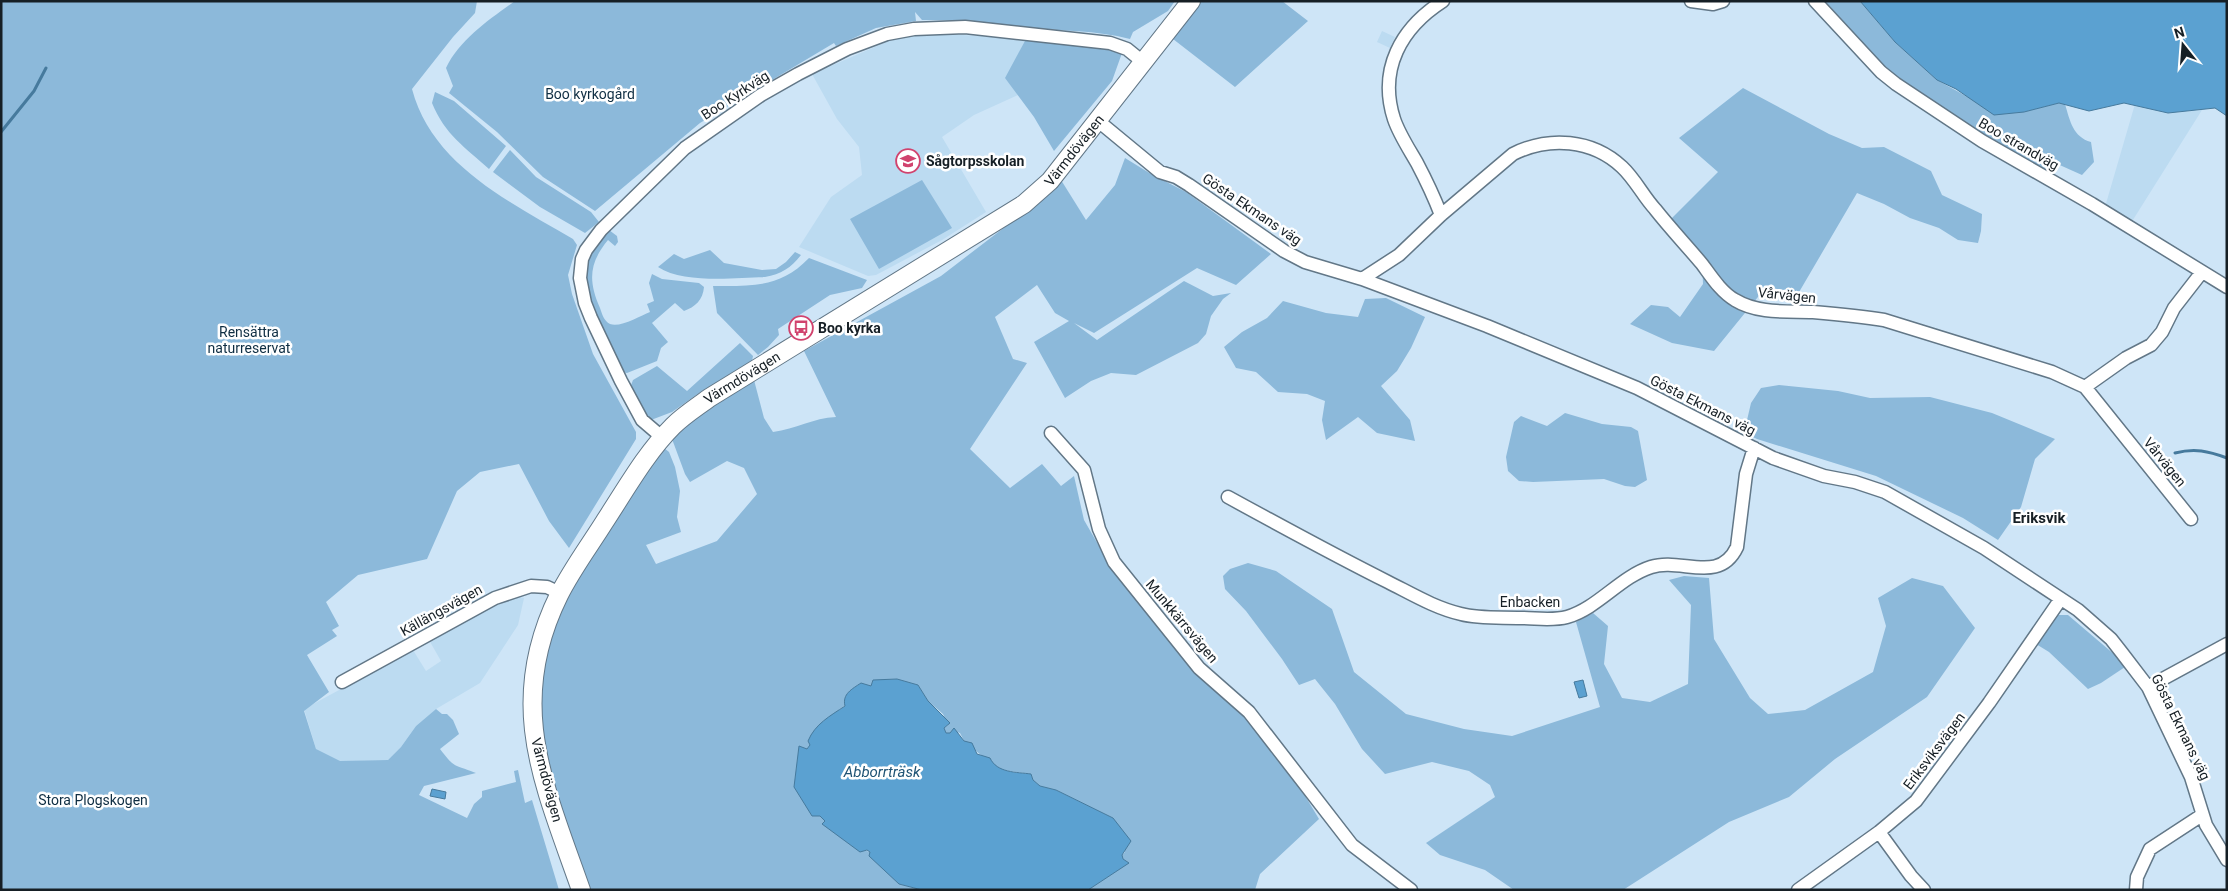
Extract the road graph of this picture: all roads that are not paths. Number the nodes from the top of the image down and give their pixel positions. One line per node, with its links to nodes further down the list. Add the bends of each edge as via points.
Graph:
1 (1192, 1): 6 (main road, Värmdövägen)
2 (1443, 1): 8 (street, via 1424,15 1396,49 1389,80 1394,119)
3 (1691, 1): 4 (street, via 1713,4)
4 (1723, 1)
5 (1815, 1): 9 (street, Boo strandväg, via 1896,84 1982,142 2092,204)
6 (1144, 62): 7 (main road, Värmdövägen); 14 (street, Boo Kyrkväg, via 1127,49 1110,43 964,27 914,29 847,49 761,95 701,135 601,230 582,259 582,291 596,331 642,420)
7 (1097, 120): 10 (street, Gösta Ekmans väg, via 1160,172 1190,185 1284,251 1305,262); 14 (main road, Värmdövägen, via 1050,180 1024,204 710,398 681,419)
8 (1442, 216): 10 (street, Vårvägen, via 1399,255); 12 (street, Vårvägen, via 1513,154 1526,148 1558,143 1588,146 1623,168 1724,291 1744,305 1785,312 1884,320 2052,372)
9 (2202, 272): 11 (street, Boo strandväg); 12 (street, via 2151,345)
10 (1362, 279): 15 (street, Gösta Ekmans väg, via 1637,388)
11 (2227, 287)
12 (2085, 387): 17 (street, Vårvägen)
13 (1051, 433): 27 (street, Munkkärrsvägen, via 1084,470 1099,529 1119,569 1198,668 1249,712 1352,845)
14 (663, 438): 18 (main road, Värmdövägen, via 624,492)
15 (1754, 448): 16 (street, Enbacken, via 1746,474 1737,547 1726,562 1710,568 1652,566 1580,611 1551,619 1472,616 1450,611 1368,572); 19 (street, Gösta Ekmans väg, via 1824,476 1885,492 1984,548)
16 (1228, 497)
17 (2191, 519)
18 (560, 593): 21 (street, Källängsvägen, via 547,587 531,586 495,598); 26 (main road, Värmdövägen, via 543,632 531,707 540,766)
19 (2060, 600): 22 (street, Gösta Ekmans väg, via 2078,610 2111,639); 24 (street, Eriksviksvägen, via 2006,680 1916,801)
20 (2227, 644): 22 (street)
21 (342, 682)
22 (2148, 687): 23 (street, Gösta Ekmans väg, via 2191,777)
23 (2202, 815): 25 (street, Gösta Ekmans väg); 30 (street, via 2150,849 2137,877)
24 (1879, 832): 28 (street, Eriksviksvägen); 29 (street)
25 (2227, 860)
26 (581, 890)
27 (1411, 890)
28 (1798, 890)
29 (1924, 890)
30 (2136, 890)

